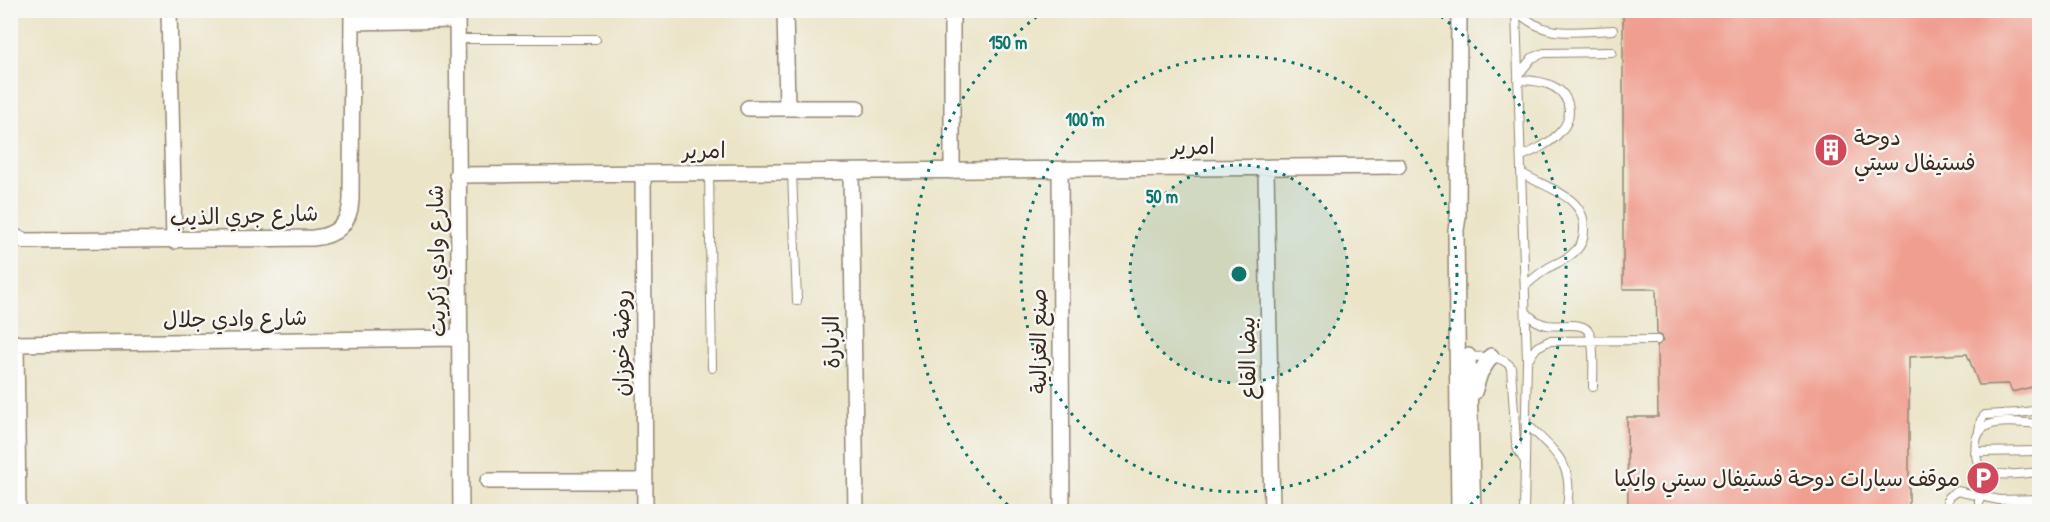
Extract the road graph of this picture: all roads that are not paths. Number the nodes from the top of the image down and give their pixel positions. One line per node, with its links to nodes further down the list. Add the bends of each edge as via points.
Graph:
1 (169, 10): 28 (street)
2 (785, 10): 14 (street)
3 (952, 10): 20 (street)
4 (1459, 10): 37 (street, via 1458,217 1463,236)
5 (1516, 10): 8 (lane, via 1532,25 1546,30); 12 (lane)
6 (457, 15): 7 (street); 9 (street, شارع وادي زكريت)
7 (352, 16): 28 (street, شارع جري الذيب, via 351,212 345,223 325,237)
8 (1613, 30)
9 (457, 39): 10 (lane); 26 (street, شارع وادي زكريت)
10 (596, 39)
11 (1612, 52): 12 (lane, via 1544,53 1532,58)
12 (1518, 78): 16 (lane); 16 (lane, via 1556,87 1565,97 1569,111 1562,131)
13 (748, 108): 14 (street)
14 (787, 108): 15 (street)
15 (857, 108)
16 (1521, 156): 25 (lane)
17 (1398, 166): 18 (street, امرير)
18 (1266, 168): 19 (street, امرير); 59 (street, بيضا القاع)
19 (1060, 170): 20 (street, امرير); 58 (street, صنع الغزالية)
20 (952, 171): 22 (street, امرير)
21 (792, 172): 22 (street, امرير); 23 (street, امرير); 30 (lane)
22 (851, 172): 57 (street, الزبارة)
23 (710, 173): 24 (street, امرير); 39 (lane)
24 (643, 174): 26 (street, امرير); 51 (street, روضة خوزان)
25 (1523, 174): 29 (lane); 29 (lane, via 1573,201 1585,222 1580,246)
26 (457, 175): 32 (street, شارع وادي زكريت)
27 (10, 235): 28 (street, شارع جري الذيب, via 26,241)
28 (174, 241)
29 (1526, 285): 31 (lane)
30 (797, 300)
31 (1527, 313): 33 (lane, via 1545,325 1584,327); 38 (lane)
32 (460, 338): 35 (street, شارع وادي جلال); 55 (street, شارع وادي زكريت)
33 (1591, 340): 34 (lane); 38 (lane, via 1549,341 1537,347); 40 (lane)
34 (1657, 340)
35 (13, 344): 54 (street)
36 (1491, 356): 37 (lane); 41 (street, via 1478,379); 48 (lane, via 1511,367 1516,442)
37 (1463, 357): 41 (street); 60 (street)
38 (1527, 360): 43 (lane)
39 (712, 368)
40 (1593, 387)
41 (1471, 410): 61 (street)
42 (2040, 410): 45 (lane, via 1985,415)
43 (1526, 423): 48 (lane); 63 (lane, via 1554,450 1566,469)
44 (2040, 424): 45 (lane, via 1991,423)
45 (1979, 431): 46 (lane)
46 (1975, 452): 47 (lane); 49 (lane, via 1981,468 1989,473)
47 (2040, 452)
48 (1525, 461): 62 (lane)
49 (2040, 472)
50 (488, 481): 51 (street)
51 (645, 481): 56 (street, روضة خوزان)
52 (1979, 496): 53 (lane, via 1999,500); 64 (lane, via 1954,492 1948,497); 65 (lane)
53 (2040, 499)
54 (18, 512)
55 (461, 512)
56 (645, 512)
57 (856, 512)
58 (1062, 512)
59 (1272, 512)
60 (1459, 512)
61 (1473, 512)
62 (1524, 512)
63 (1566, 512)
64 (1947, 512)
65 (1979, 512)

